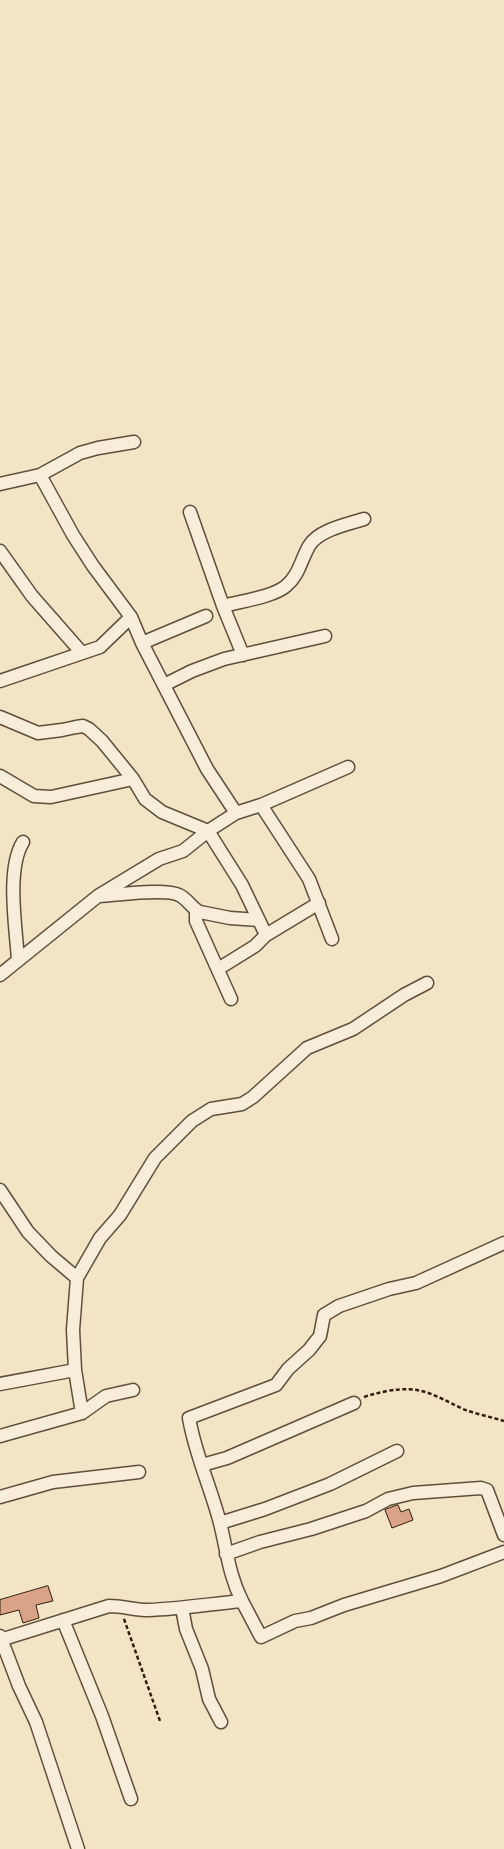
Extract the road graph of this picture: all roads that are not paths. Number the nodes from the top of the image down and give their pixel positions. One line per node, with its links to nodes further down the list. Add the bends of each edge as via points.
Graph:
1 (134, 442): 2 (street, via 80,453)
2 (40, 475): 3 (street); 9 (street, via 73,536)
3 (0, 484)
4 (190, 512): 7 (street)
5 (364, 519): 7 (street, via 339,526 310,544 299,570 288,586 276,594)
6 (0, 551): 12 (street, via 32,596)
7 (223, 606): 13 (street)
8 (206, 616): 11 (street)
9 (131, 618): 11 (street); 12 (street, via 100,647)
10 (325, 636): 13 (street)
11 (142, 643): 15 (street)
12 (82, 653): 14 (street)
13 (243, 655): 15 (street, via 200,668)
14 (0, 681)
15 (164, 685): 21 (street, via 207,769)
16 (0, 716): 19 (street, via 38,732 83,726 102,741)
17 (348, 767): 20 (street)
18 (0, 776): 19 (street, via 34,796 51,797)
19 (133, 779): 22 (street, via 145,798 162,812)
20 (262, 805): 21 (street); 25 (street, via 309,879)
21 (236, 814): 22 (street)
22 (208, 831): 24 (street, via 183,851 160,859); 27 (street, via 242,885)
23 (23, 842): 30 (street, via 17,851 14,870)
24 (98, 896): 26 (street, via 174,893); 30 (street)
25 (319, 903): 28 (street); 29 (street)
26 (196, 911): 27 (street); 31 (street, via 196,921)
27 (259, 920): 28 (street)
28 (266, 936): 31 (street)
29 (332, 939)
30 (18, 960): 32 (street)
31 (218, 969): 34 (street)
32 (0, 975)
33 (427, 983): 37 (street, via 354,1029 307,1048 242,1104 211,1109 192,1121 154,1158)
34 (231, 999)
35 (0, 1190): 37 (street, via 28,1232)
36 (504, 1243): 45 (street, via 416,1283 339,1306 324,1315 320,1336 276,1385 189,1418)
37 (77, 1278): 38 (street, via 73,1330)
38 (75, 1370): 39 (street); 42 (street)
39 (0, 1384)
40 (133, 1390): 42 (street, via 106,1396)
41 (354, 1402): 45 (street)
42 (82, 1413): 43 (street)
43 (2, 1431)
44 (397, 1451): 48 (street, via 330,1484)
45 (202, 1466): 48 (street)
46 (139, 1472): 47 (street, via 53,1482)
47 (0, 1497)
48 (220, 1523): 51 (street)
49 (504, 1535): 51 (street, via 487,1490 413,1492 366,1511)
50 (504, 1552): 52 (street, via 441,1576 295,1621 261,1637)
51 (226, 1554): 52 (street, via 233,1584)
52 (242, 1601): 53 (street)
53 (182, 1608): 54 (street, via 109,1606); 56 (street, via 209,1699)
54 (63, 1620): 55 (street); 57 (street)
55 (0, 1639): 58 (street, via 36,1722)
56 (221, 1722)
57 (131, 1799)
58 (78, 1849)

